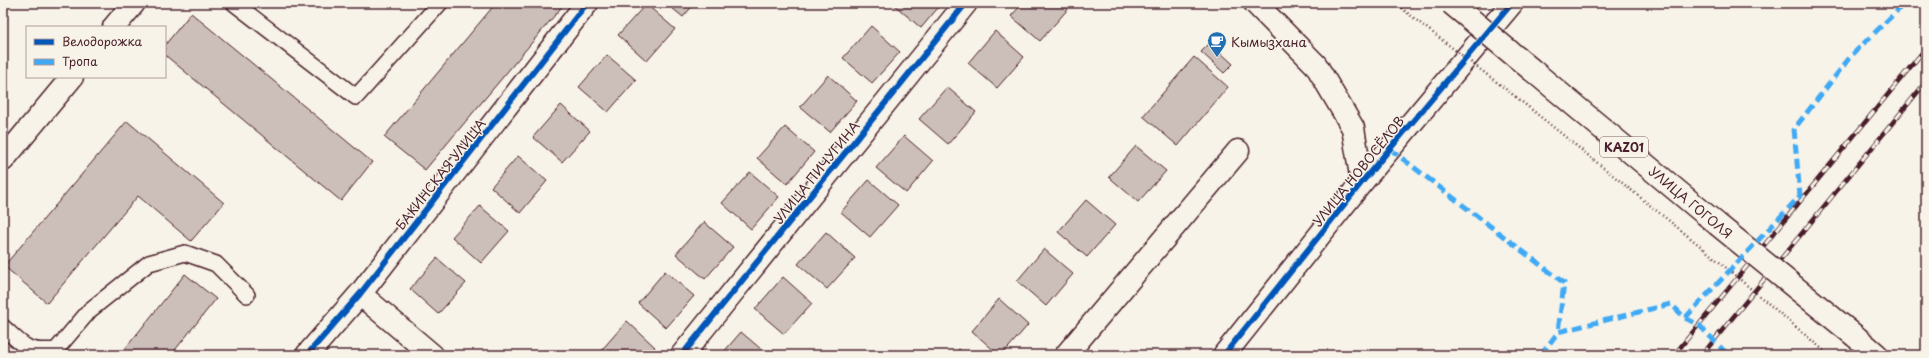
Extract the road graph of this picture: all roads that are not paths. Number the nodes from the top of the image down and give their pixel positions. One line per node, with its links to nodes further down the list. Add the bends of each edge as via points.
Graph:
1 (134, 3): 9 (main road)
2 (234, 3): 3 (lane, via 356,97)
3 (440, 3)
4 (587, 3): 14 (main road, БАКИНСКАЯ УЛИЦА)
5 (966, 3): 19 (main road, УЛИЦА ПИЧУГИНА)
6 (1255, 3): 13 (main road, via 1316,65 1353,128)
7 (1451, 3): 22 (main road, УЛИЦА ГОГОЛЯ / KАZ01, bridge)
8 (1512, 3): 13 (main road, УЛИЦА НОВОСЁЛОВ)
9 (115, 26)
10 (71, 78): 12 (main road)
11 (1238, 151): 20 (main road)
12 (3, 160)
13 (1362, 182): 21 (main road, УЛИЦА НОВОСЁЛОВ)
14 (360, 294): 17 (main road, БАКИНСКАЯ УЛИЦА); 18 (main road)
15 (247, 295): 16 (lane, via 216,264 185,253 149,263 90,310 56,350 28,350)
16 (3, 327)
17 (307, 355)
18 (432, 355)
19 (682, 355)
20 (1066, 355)
21 (1224, 355)
22 (1877, 355)

